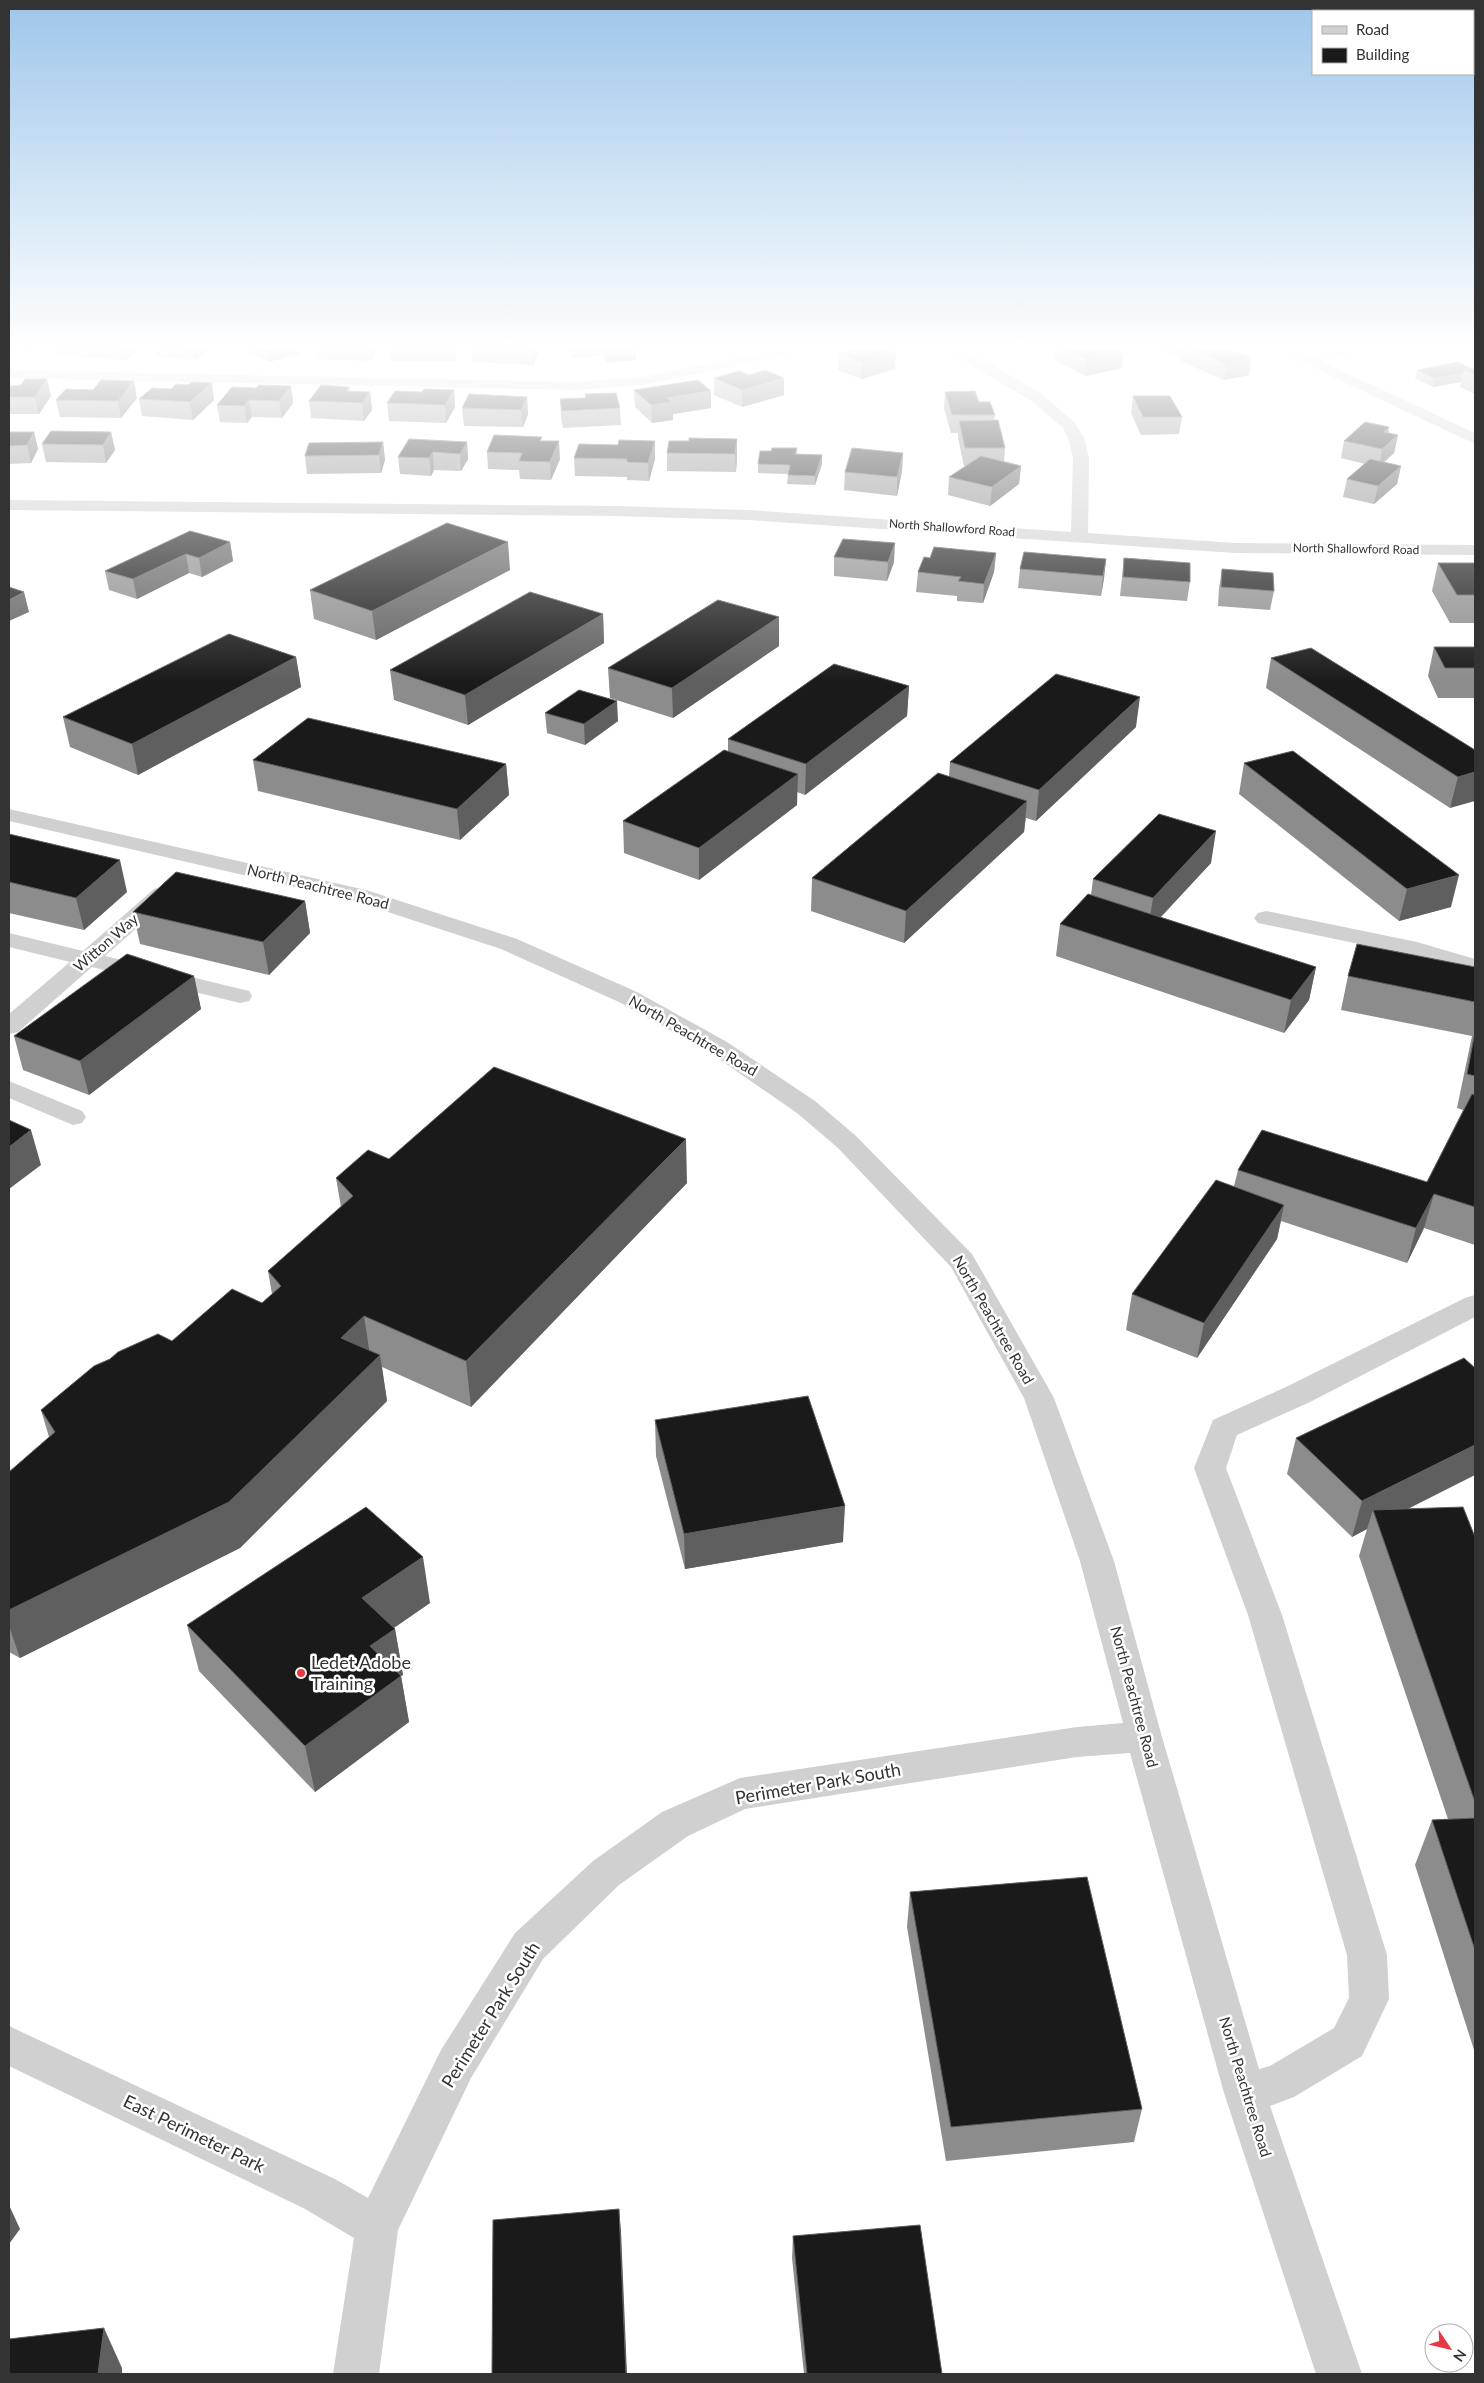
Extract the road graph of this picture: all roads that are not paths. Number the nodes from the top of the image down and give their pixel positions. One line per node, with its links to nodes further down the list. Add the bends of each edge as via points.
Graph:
1 (1081, 459): 3 (street)
2 (9, 505): 3 (street, North Shallowford Road, via 615,511 748,515)
3 (1078, 537): 4 (street, North Shallowford Road, via 1234,548)
4 (1475, 550)
5 (9, 816): 6 (street, North Peachtree Road)
6 (188, 872): 9 (street, Witton Way); 16 (street, North Peachtree Road, via 358,895 509,944 676,1022 758,1073 806,1107 847,1142 962,1261 1038,1398 1097,1561)
7 (1266, 918): 10 (street, via 1417,949)
8 (9, 940): 9 (street)
9 (87, 959): 11 (street); 12 (street, Witton Way)
10 (1475, 967)
11 (240, 996)
12 (9, 1027)
13 (9, 1090): 14 (street)
14 (73, 1117)
15 (1475, 1305): 18 (street, via 1224,1428 1210,1468 1265,1615 1367,1955 1369,1999 1348,2042 1280,2083)
16 (1144, 1737): 18 (street, North Peachtree Road); 19 (street, Perimeter Park South, via 1076,1742 740,1794 675,1824 606,1873 529,1946 456,2064)
17 (9, 2045): 19 (street, East Perimeter Park, via 320,2194)
18 (1245, 2093): 21 (street, North Peachtree Road)
19 (377, 2227): 20 (street, Perimeter Park South)
20 (356, 2374)
21 (1340, 2374)

